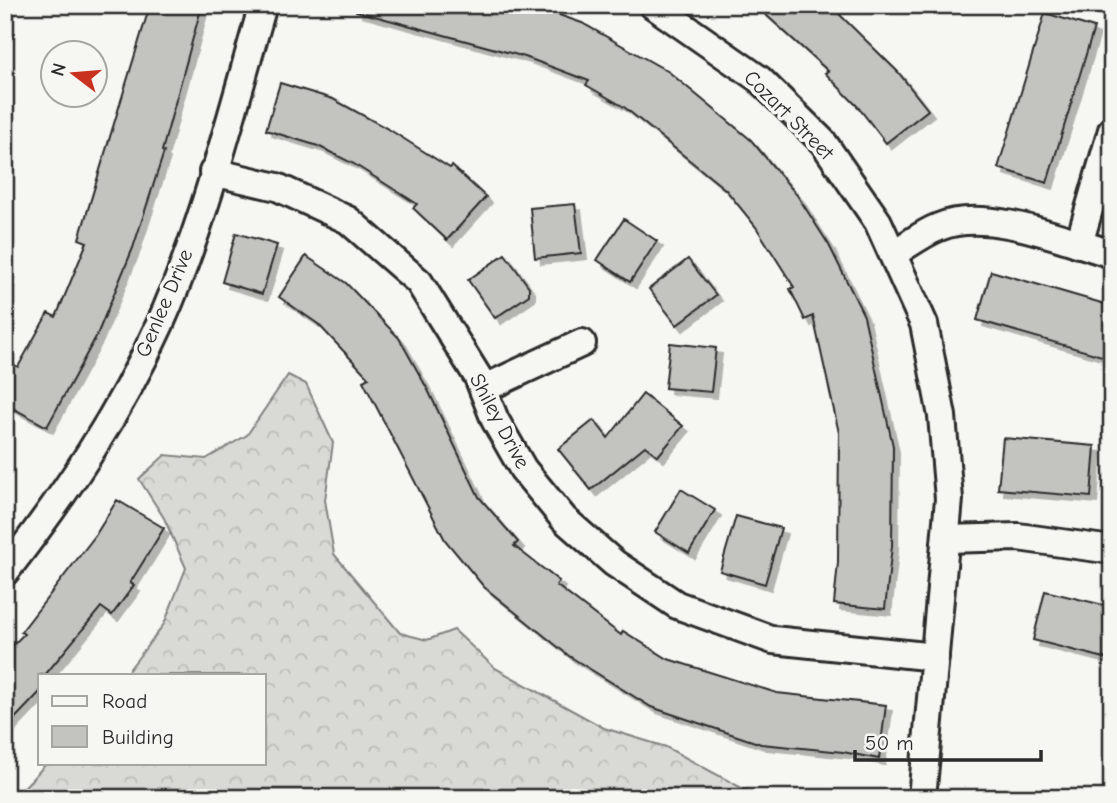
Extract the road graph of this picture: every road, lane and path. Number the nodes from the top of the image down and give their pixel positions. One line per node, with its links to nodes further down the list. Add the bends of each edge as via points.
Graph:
1 (263, 5): 4 (street, Genlee Drive)
2 (653, 5): 6 (street, Cozart Street, via 759,79 823,142 878,222)
3 (1112, 130): 5 (street)
4 (213, 172): 9 (street, Shiley Drive, via 277,187 348,220 419,282); 12 (street, Genlee Drive, via 160,324 105,432 62,500)
5 (1079, 244): 6 (street, via 1010,225 966,220 940,226); 7 (street)
6 (893, 254): 10 (street, Cozart Street, via 924,324 942,416 949,499)
7 (1112, 254)
8 (582, 343): 9 (street)
9 (483, 389): 13 (street, Shiley Drive, via 523,469 564,519 614,563 677,605 773,640)
10 (946, 539): 11 (street, via 1018,537); 13 (street, Cozart Street)
11 (1112, 550)
12 (5, 572)
13 (935, 657): 14 (street, Cozart Street)
14 (922, 798)

